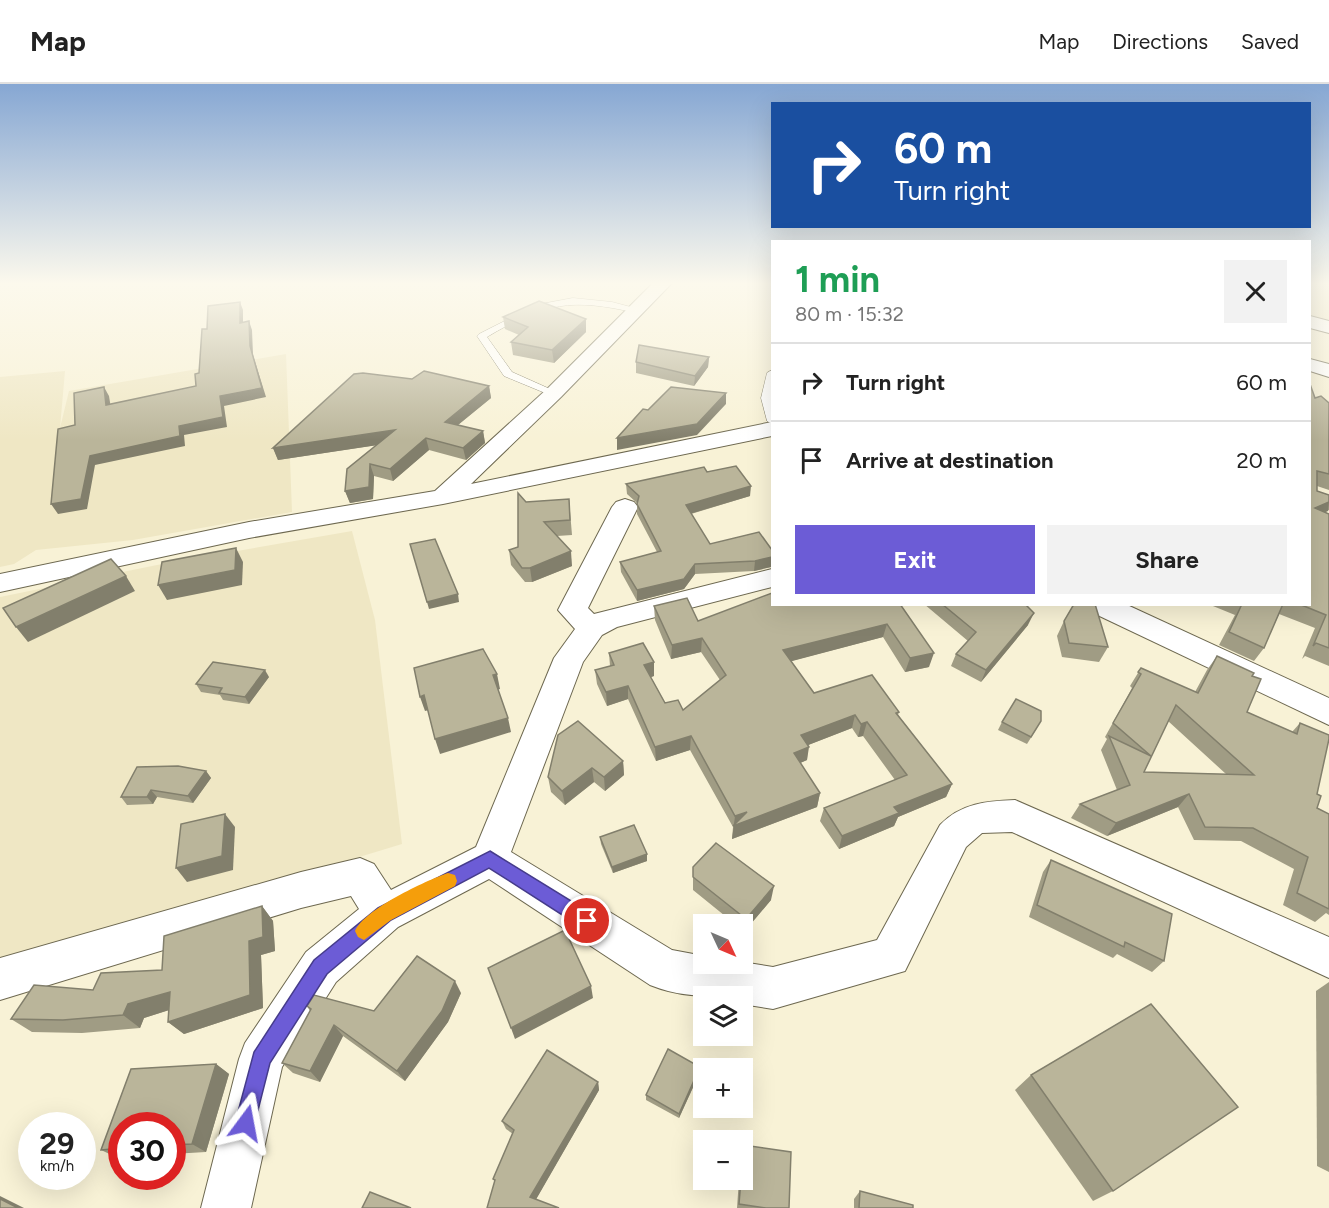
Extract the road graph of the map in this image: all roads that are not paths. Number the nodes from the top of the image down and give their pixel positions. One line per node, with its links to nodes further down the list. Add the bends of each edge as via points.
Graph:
1 (483, 335): 8 (lane, via 508,374)
2 (611, 335): 8 (street)
3 (1311, 365): 4 (street)
4 (1329, 371)
5 (771, 377): 9 (lane, via 766,398)
6 (1329, 384): 7 (street)
7 (1311, 387)
8 (554, 393): 11 (street)
9 (771, 417)
10 (771, 429): 11 (street)
11 (443, 497): 14 (street, via 249,530)
12 (625, 507): 16 (street, via 572,610)
13 (771, 578): 16 (street, via 608,619)
14 (0, 583)
15 (1103, 606): 17 (street)
16 (592, 628): 18 (street, via 569,658)
17 (1329, 712)
18 (490, 859): 19 (street); 20 (street, via 665,970 773,988 890,957 964,822 1015,816)
19 (384, 914): 21 (street, via 360,876); 22 (street, via 321,967 261,1059)
20 (1329, 958)
21 (0, 979)
22 (225, 1208)

